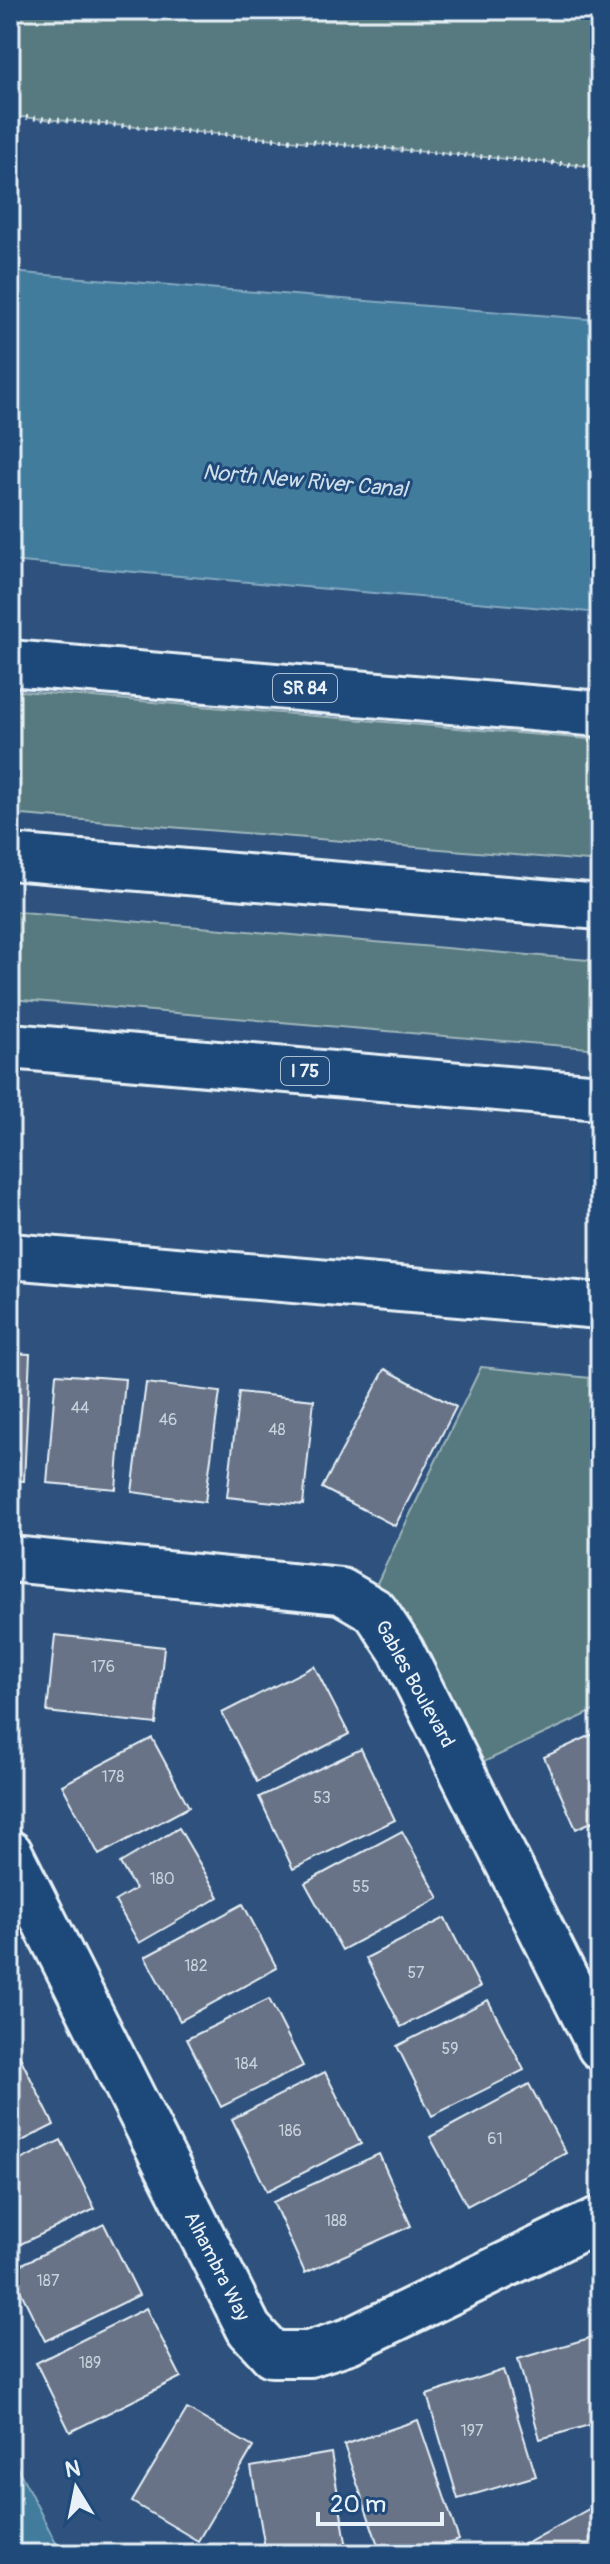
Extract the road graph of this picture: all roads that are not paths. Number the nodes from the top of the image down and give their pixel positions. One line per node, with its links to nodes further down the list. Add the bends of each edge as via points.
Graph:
1 (10, 663): 2 (main road, SR 84)
2 (600, 714)
3 (10, 857): 4 (main road)
4 (600, 907)
5 (10, 1046): 6 (main road, I 75)
6 (600, 1097)
7 (10, 1256): 8 (main road)
8 (600, 1306)
9 (10, 1559): 11 (main road, Gables Boulevard, via 341,1591 375,1611 408,1662)
10 (10, 1853): 12 (main road, Alhambra Way, via 249,2329 272,2354 309,2354 349,2341)
11 (600, 2047)
12 (600, 2219)

